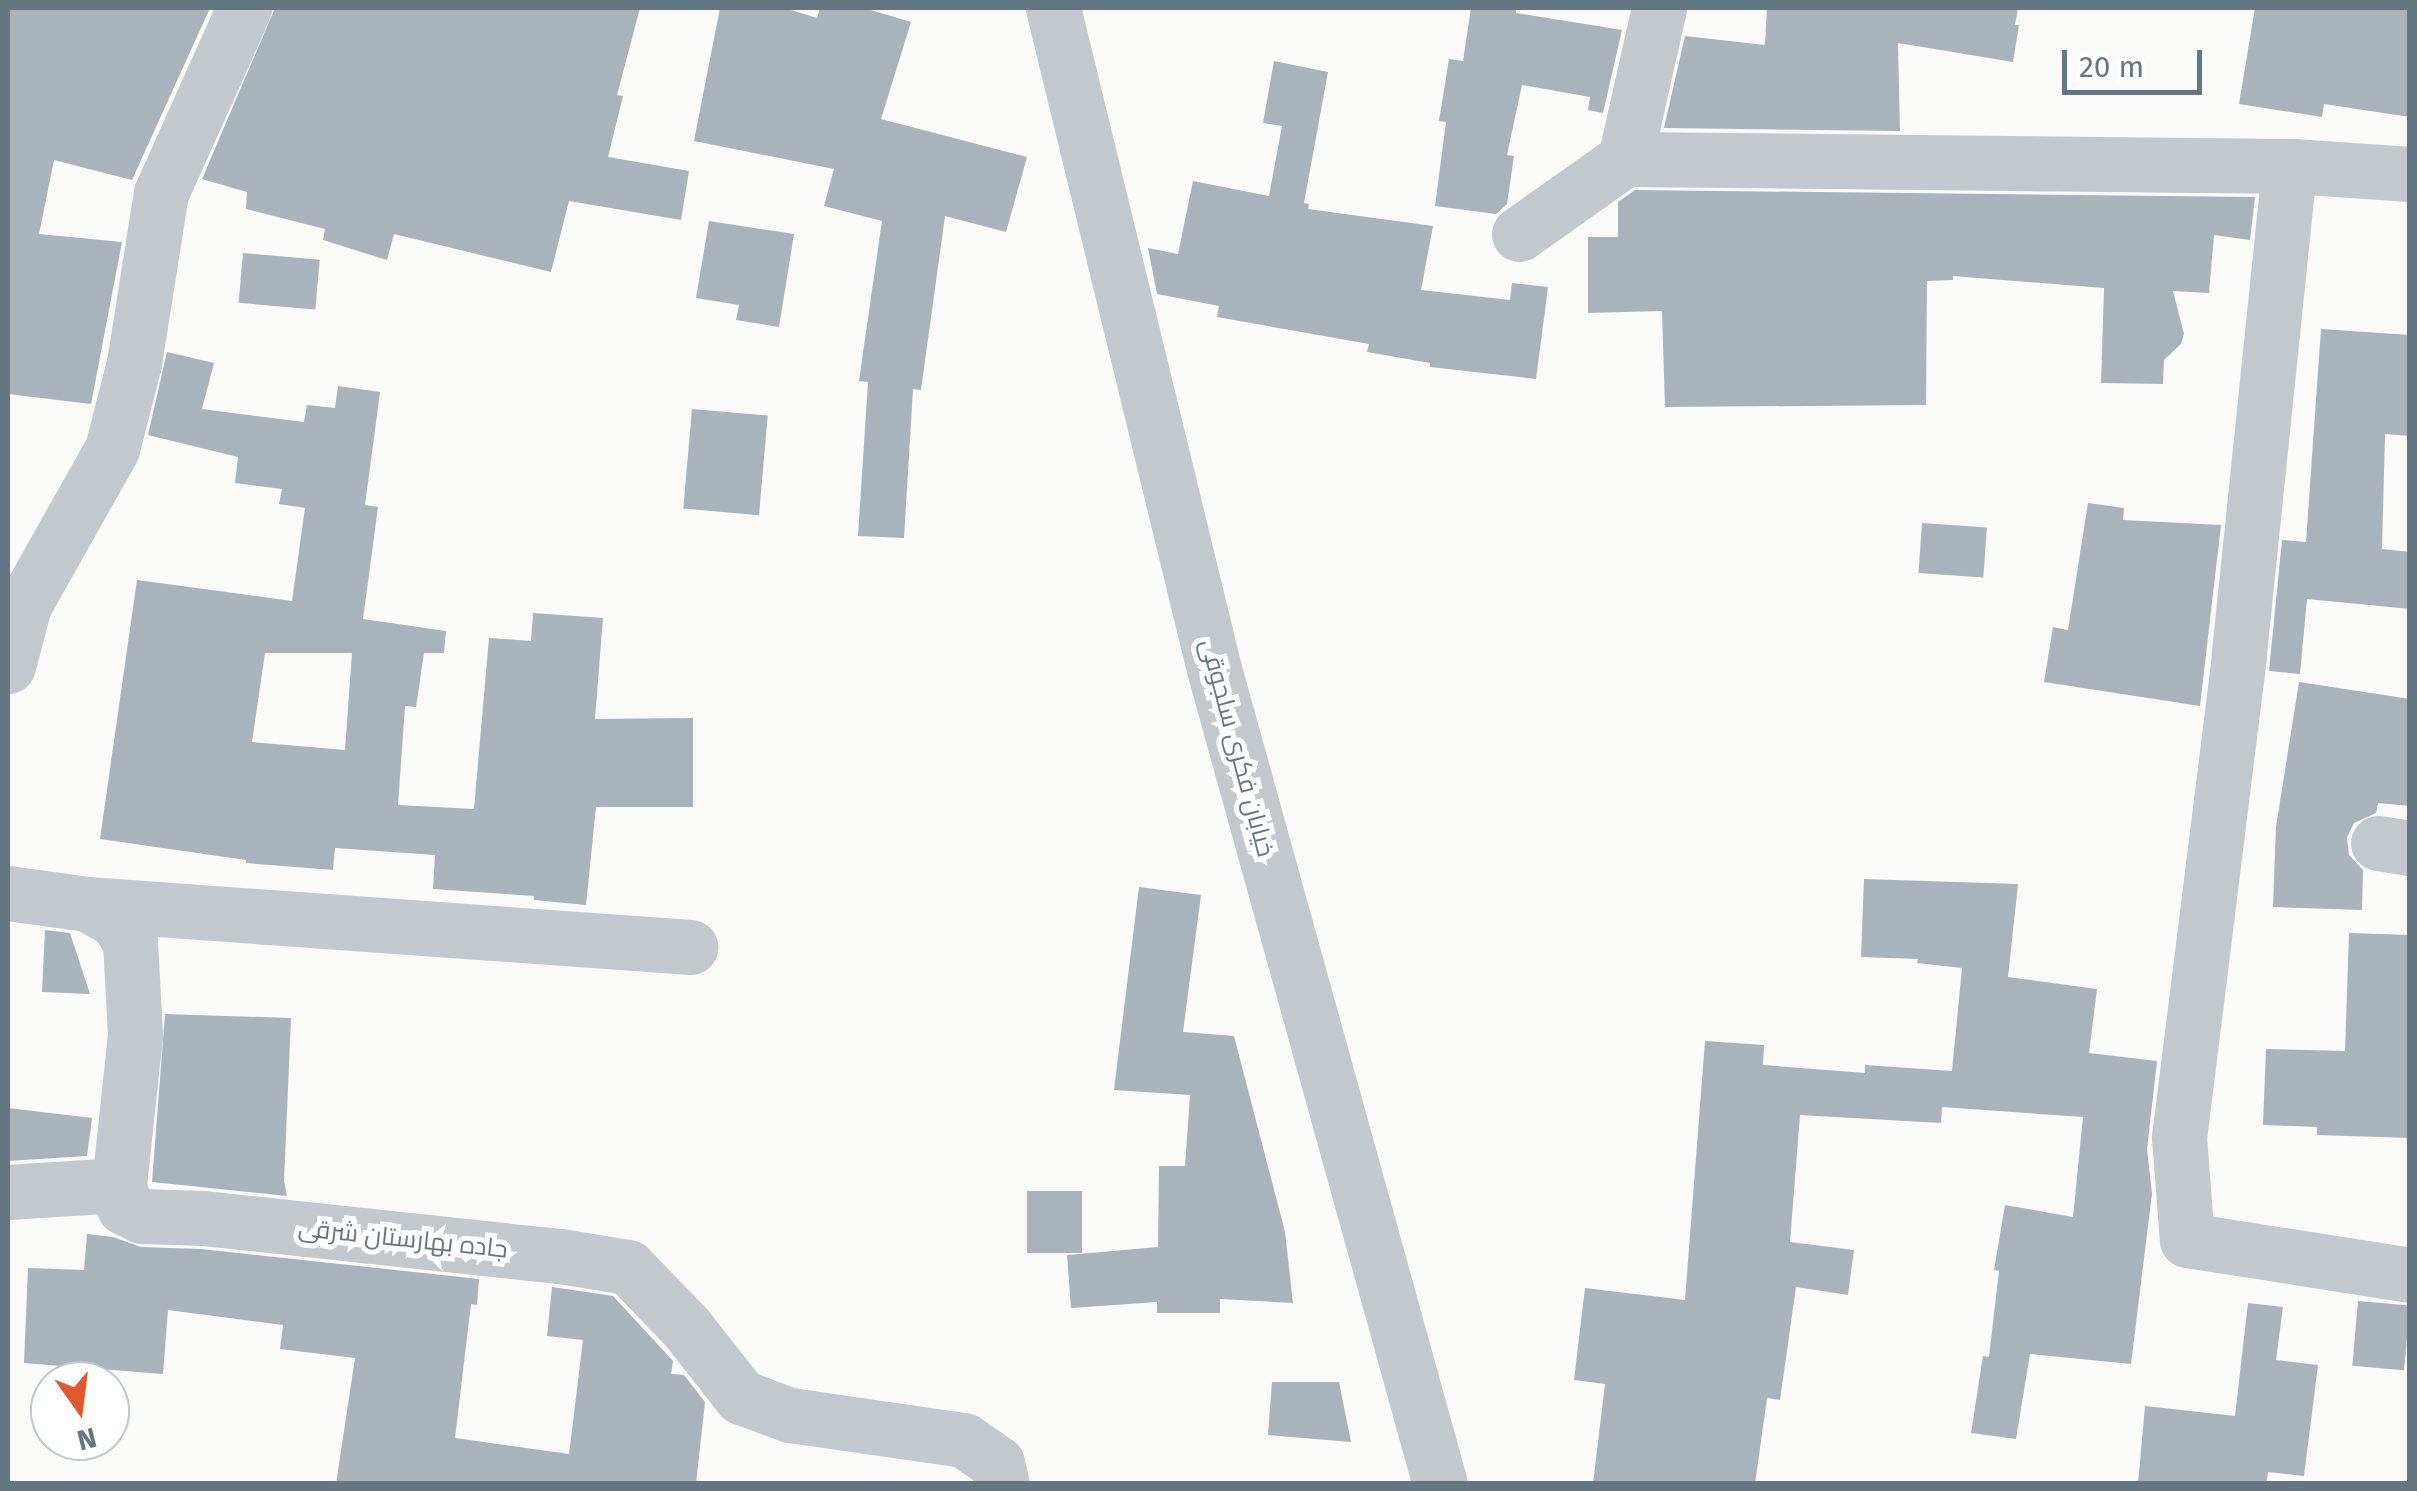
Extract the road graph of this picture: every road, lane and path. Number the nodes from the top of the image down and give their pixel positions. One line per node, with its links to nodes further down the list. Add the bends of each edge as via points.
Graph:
1 (244, 8): 8 (street, via 162,193 134,363 112,449 24,605)
2 (1054, 8): 16 (street, خیابان فکری سلجوقی, via 1214,669)
3 (1660, 8): 4 (street)
4 (1624, 158): 5 (street); 7 (street)
5 (2293, 166): 6 (street); 14 (street, via 2179,1136 2187,1240)
6 (2410, 174)
7 (1519, 234)
8 (8, 666)
9 (8, 894): 10 (street)
10 (87, 904): 11 (street); 12 (street, via 116,920 130,942 135,1035)
11 (690, 947)
12 (119, 1185): 13 (street); 15 (street, جاده بهارستان شرقی, via 124,1207 142,1216 628,1267 740,1396 790,1416 964,1440 997,1463)
13 (8, 1192)
14 (2410, 1275)
15 (1002, 1484)
16 (1440, 1484)

